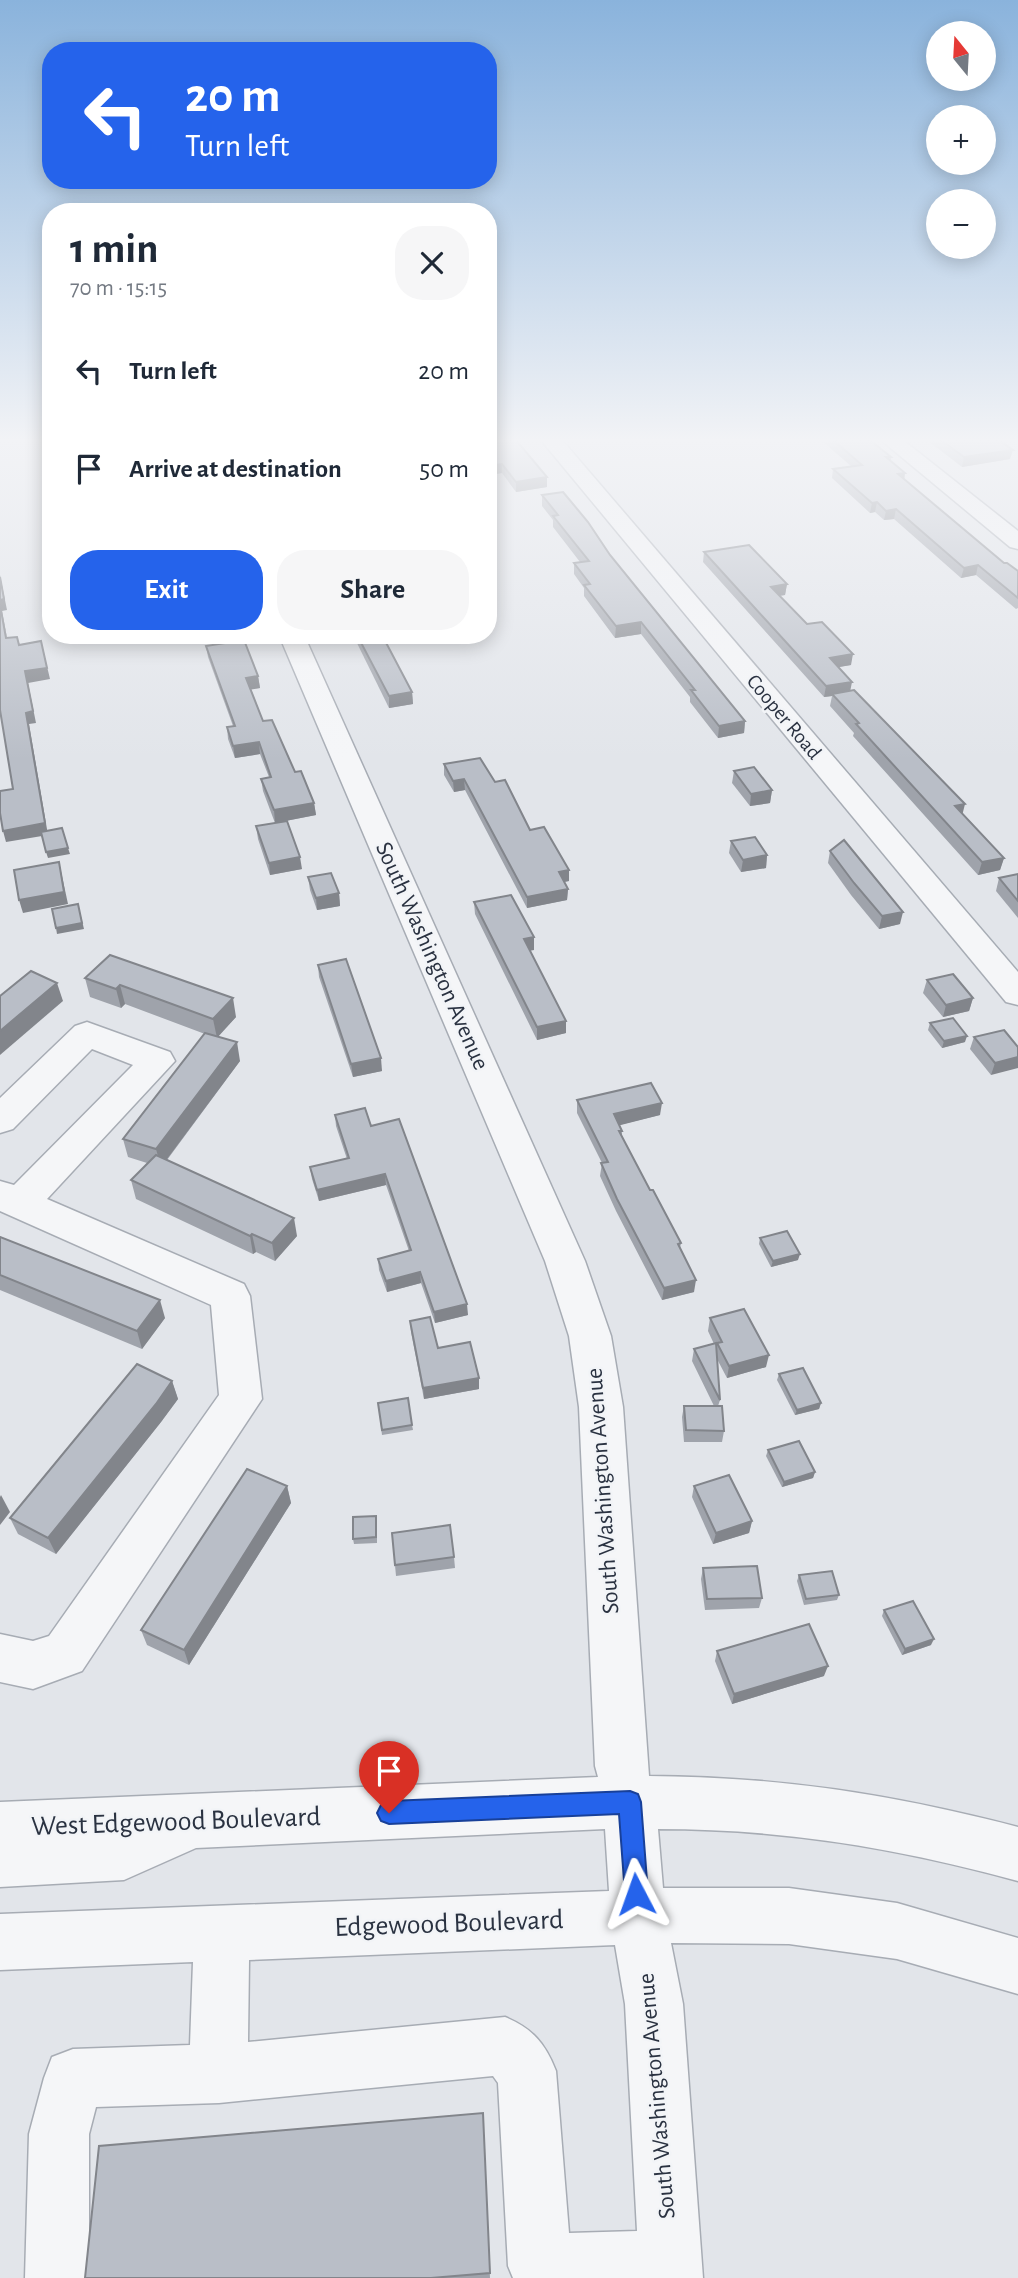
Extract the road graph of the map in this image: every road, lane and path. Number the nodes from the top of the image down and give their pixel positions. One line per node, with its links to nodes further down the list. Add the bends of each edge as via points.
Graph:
1 (641, 546): 3 (street, Cooper Road)
2 (295, 644): 7 (street, South Washington Avenue, via 526,1169 590,1336 601,1407 621,1766)
3 (1018, 994)
4 (0, 1120): 5 (street, via 87,1034 158,1061)
5 (10, 1199): 6 (street, via 230,1296 241,1399 65,1654 33,1665)
6 (0, 1658)
7 (630, 1802): 8 (street, West Edgewood Boulevard); 10 (street, West Edgewood Boulevard, via 781,1807 923,1829); 12 (street, South Washington Avenue)
8 (194, 1822): 9 (street, West Edgewood Boulevard); 11 (street, via 124,1853)
9 (0, 1829)
10 (1018, 1854)
11 (0, 1860)
12 (638, 1917): 13 (street, Edgewood Boulevard); 15 (street, Edgewood Boulevard, via 803,1918 897,1931); 17 (street, South Washington Avenue, via 654,2004)
13 (223, 1933): 14 (street, Edgewood Boulevard); 16 (street)
14 (0, 1942)
15 (1018, 1966)
16 (219, 2074): 18 (street, via 505,2046 527,2071); 19 (street, via 73,2078 59,2134)
17 (670, 2270): 18 (street)
18 (537, 2272)
19 (57, 2278)

